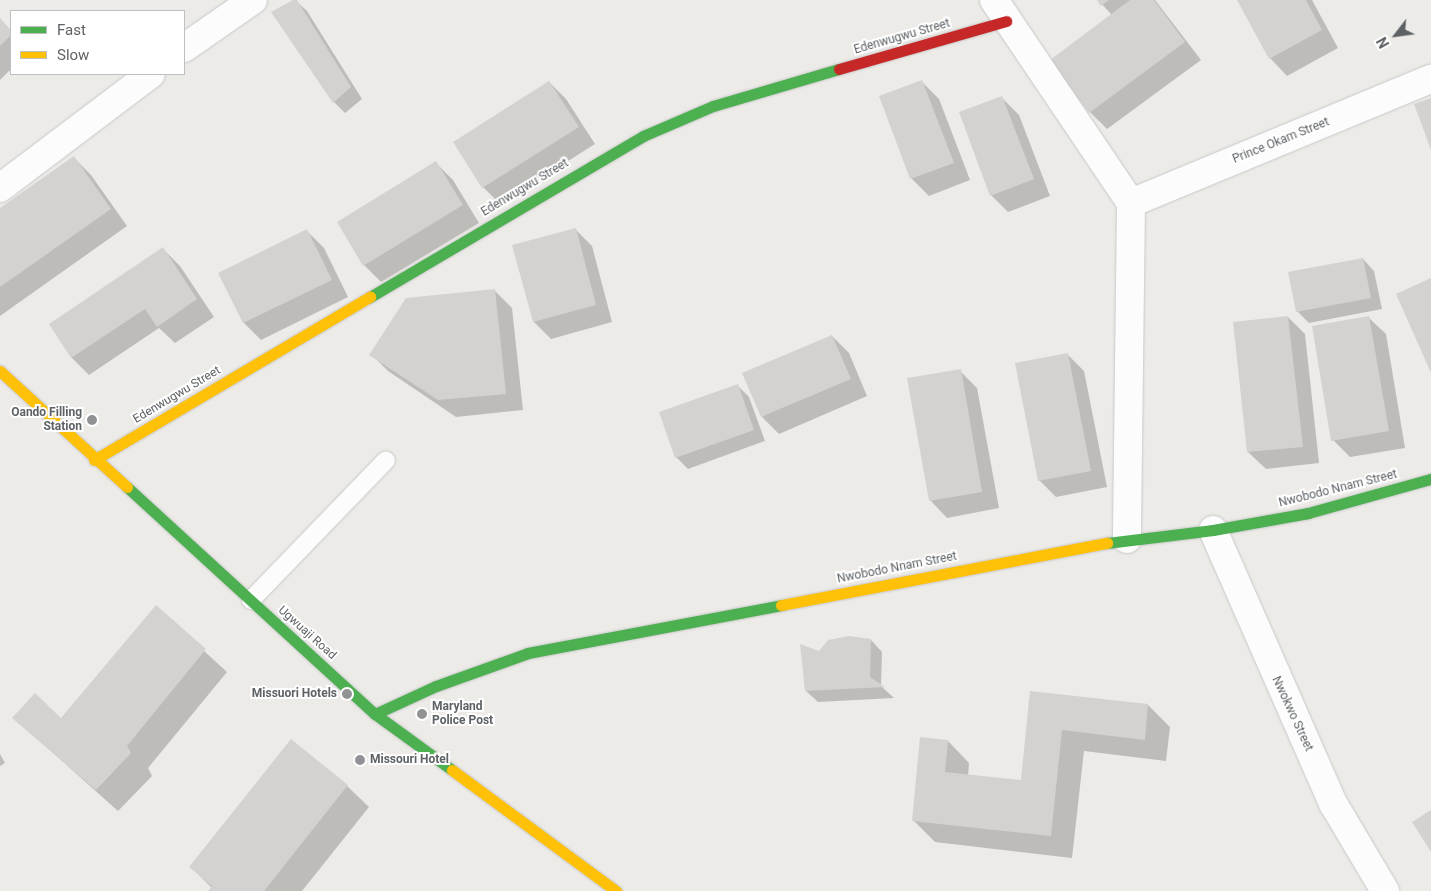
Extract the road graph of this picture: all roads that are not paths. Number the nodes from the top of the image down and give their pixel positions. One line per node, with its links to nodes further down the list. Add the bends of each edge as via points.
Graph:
1 (253, 0): 3 (street)
2 (1000, 11): 7 (street); 9 (street, Edenwugwu Street, via 713,106 643,136)
3 (185, 47)
4 (149, 75): 6 (street)
5 (1431, 79): 7 (street, Prince Okam Street)
6 (0, 188)
7 (1131, 203): 13 (street)
8 (0, 371): 9 (street, Ugwuaji Road)
9 (94, 460): 14 (street, Ugwuaji Road)
10 (386, 460): 14 (lane)
11 (1431, 479): 12 (street, Nwobodo Nnam Street, via 1308,513)
12 (1213, 530): 13 (street, Nwobodo Nnam Street); 17 (street, Nwokwo Street, via 1334,805)
13 (1127, 539): 15 (street, Nwobodo Nnam Street, via 528,653 436,686)
14 (251, 600): 15 (street, Ugwuaji Road)
15 (375, 714): 16 (street, Ugwuaji Road)
16 (616, 891)
17 (1384, 891)

